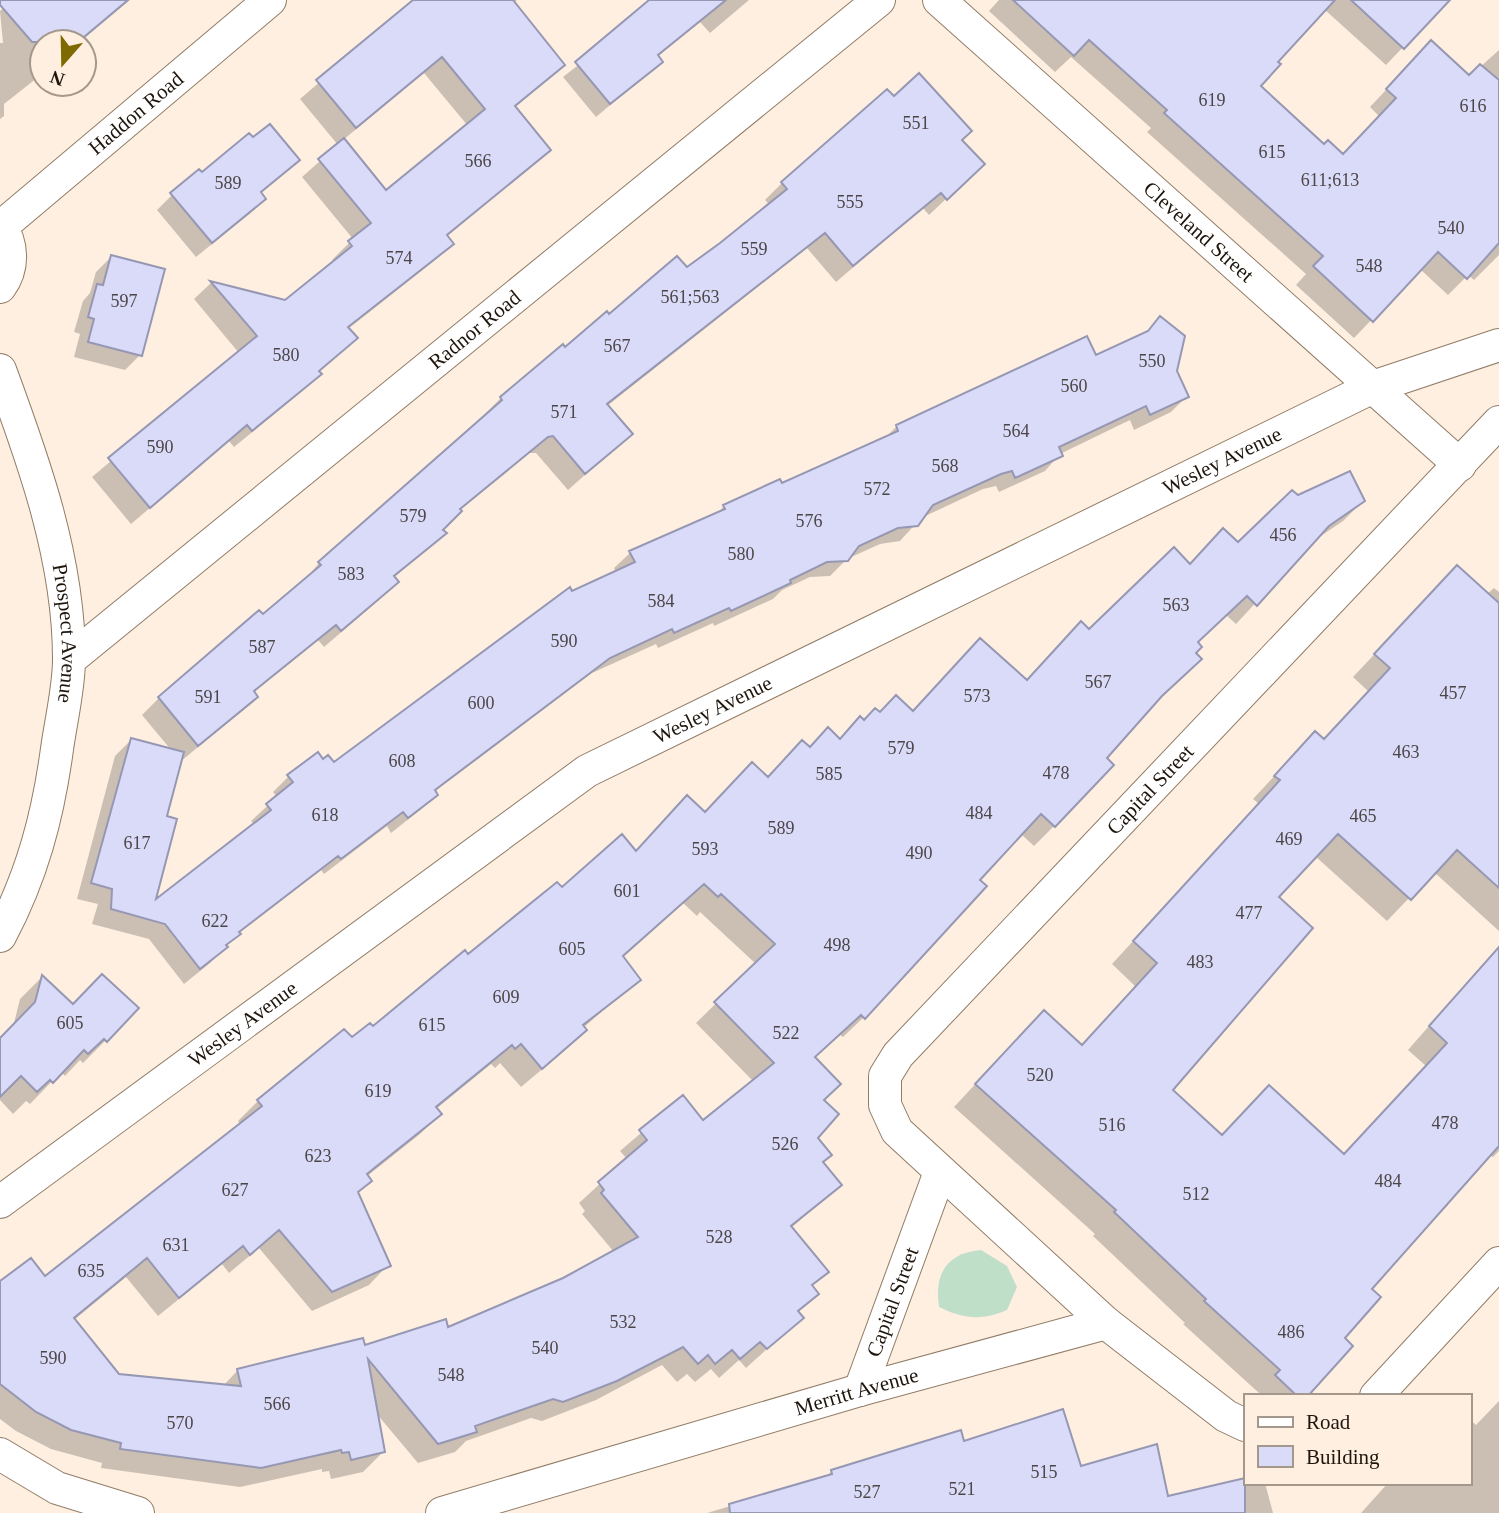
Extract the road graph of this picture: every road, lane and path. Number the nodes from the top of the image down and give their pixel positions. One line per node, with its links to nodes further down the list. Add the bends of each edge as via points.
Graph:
1 (270, 0): 4 (street, Haddon Road)
2 (879, 0): 11 (street, Radnor Road)
3 (939, 0): 8 (street, Cleveland Street)
4 (1, 225): 5 (street, via 11,253)
5 (0, 287)
6 (1499, 345): 8 (street, Wesley Avenue)
7 (0, 370): 11 (street, Prospect Avenue, via 51,521)
8 (1373, 387): 10 (street, Cleveland Street); 14 (street, Wesley Avenue, via 587,771)
9 (1499, 422): 10 (street, Capital Street)
10 (1460, 465): 13 (street, Capital Street, via 898,1055 885,1076 885,1104 897,1130)
11 (69, 660): 12 (street, Prospect Avenue, via 46,819 19,901)
12 (0, 936)
13 (940, 1172): 16 (street, Capital Street); 17 (street, Capital Street)
14 (0, 1202)
15 (1499, 1263): 18 (street)
16 (1107, 1323): 17 (street, Merritt Avenue); 19 (street, via 1226,1416)
17 (860, 1390): 22 (street, Merritt Avenue)
18 (1378, 1394)
19 (1244, 1425)
20 (0, 1454): 21 (street, via 57,1488)
21 (138, 1513)
22 (442, 1513)

